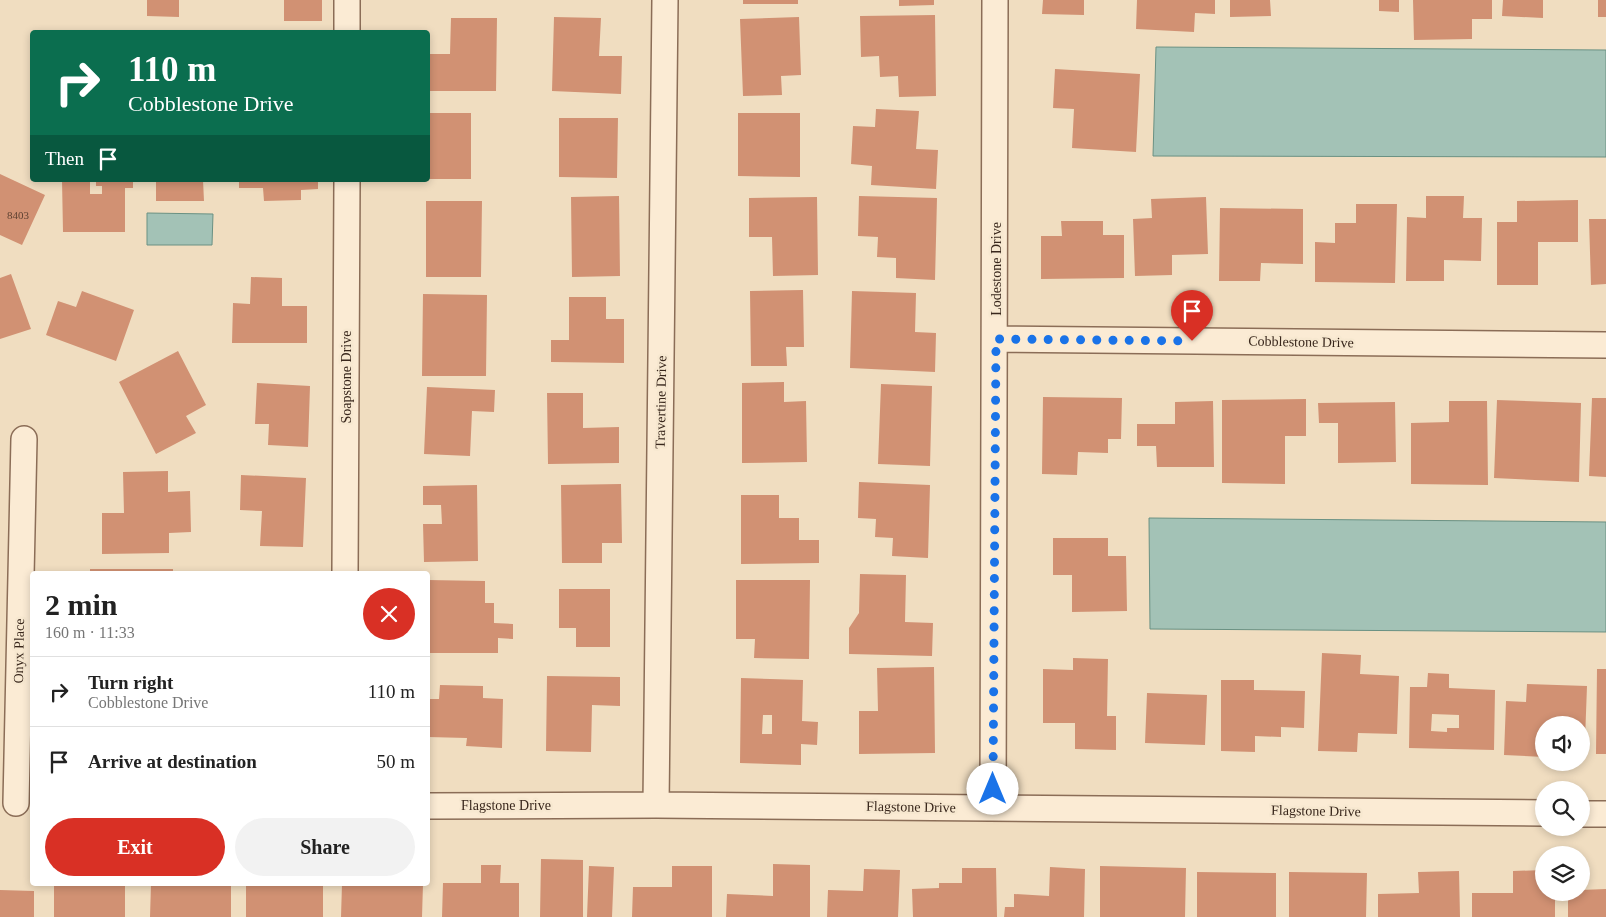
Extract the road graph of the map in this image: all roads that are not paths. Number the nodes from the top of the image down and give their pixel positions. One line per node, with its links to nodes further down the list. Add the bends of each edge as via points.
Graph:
1 (347, 0): 4 (street)
2 (665, 0): 11 (street, Travertine Drive)
3 (995, 0): 6 (street, Lodestone Drive)
4 (347, 30)
5 (347, 182): 9 (street, Soapstone Drive)
6 (996, 339): 7 (street, Cobblestone Drive); 13 (street, Lodestone Drive)
7 (1606, 345)
8 (24, 439): 10 (street, Onyx Place)
9 (345, 571)
10 (16, 803)
11 (656, 805): 12 (street, Flagstone Drive); 13 (street, Flagstone Drive)
12 (430, 806)
13 (992, 808): 14 (street, Flagstone Drive)
14 (1535, 813)
15 (1590, 814): 16 (street)
16 (1606, 814)

